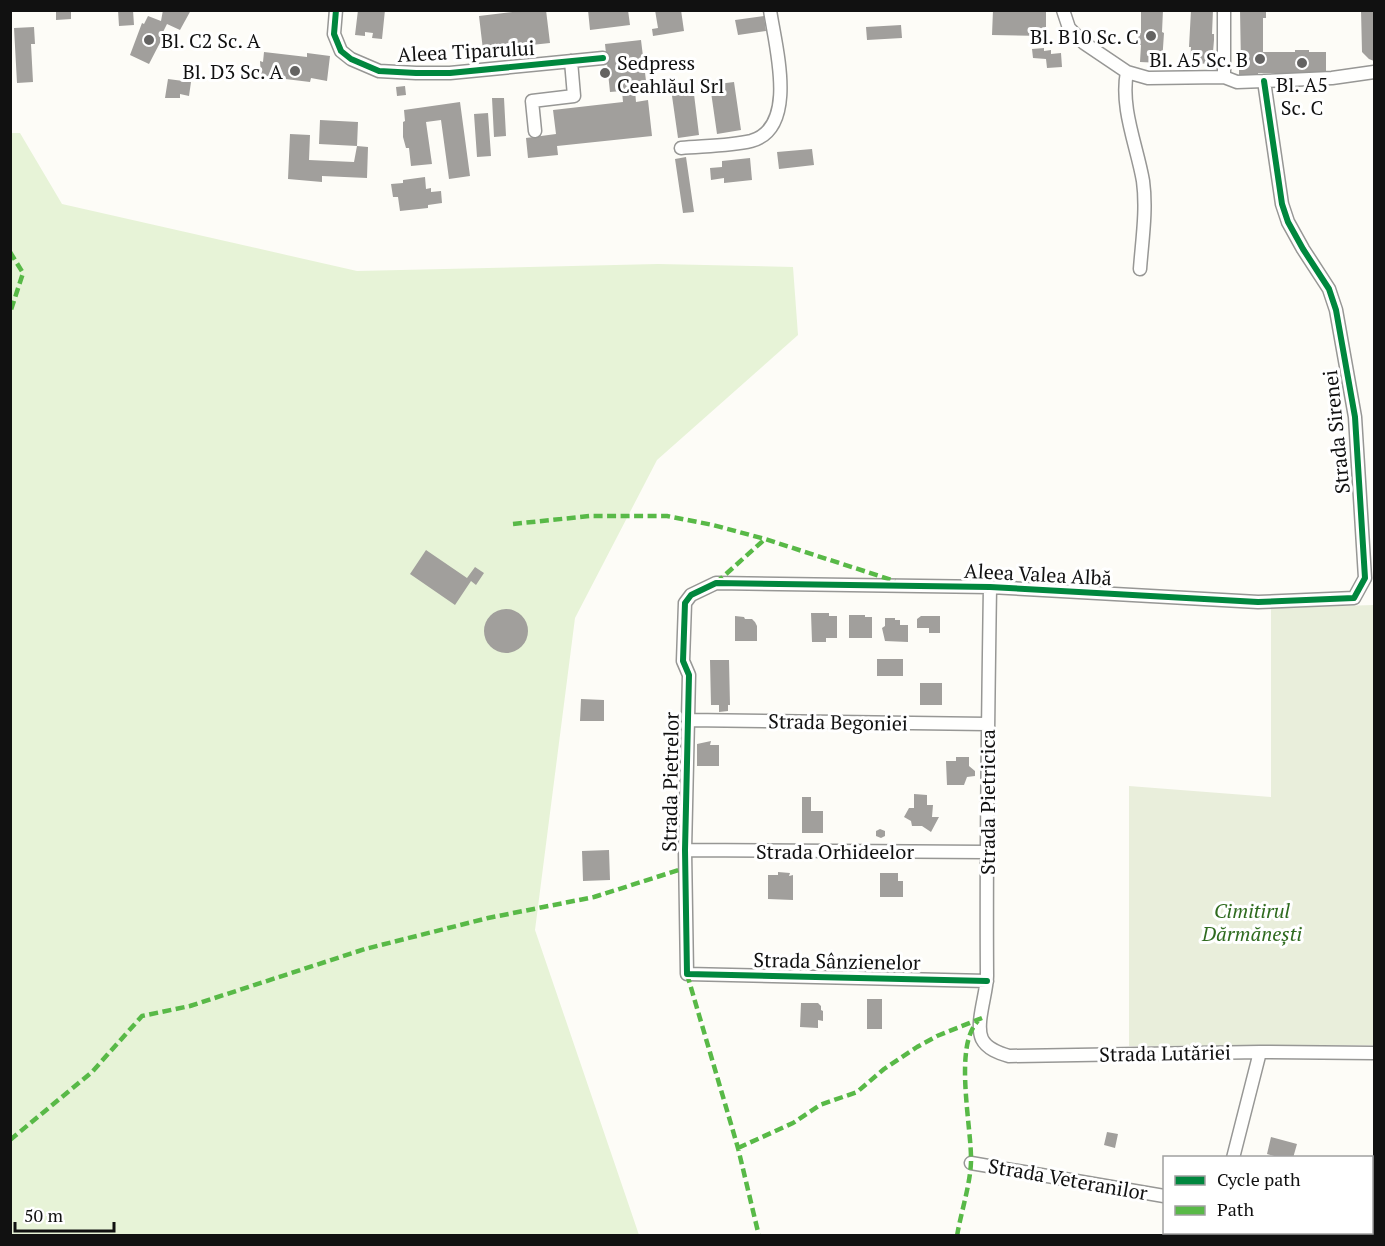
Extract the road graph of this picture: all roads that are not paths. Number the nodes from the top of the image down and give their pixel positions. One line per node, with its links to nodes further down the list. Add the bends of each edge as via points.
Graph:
1 (336, 10): 6 (street, Aleea Tiparului, via 334,34 341,51 379,71 450,73)
2 (770, 10): 12 (street, via 781,88 776,117 767,134 751,141)
3 (1064, 10): 7 (street, via 1069,28 1084,43)
4 (1224, 10): 9 (street)
5 (603, 58): 6 (street, Aleea Tiparului)
6 (571, 61): 11 (street, via 574,96 532,101)
7 (1127, 72): 9 (street, via 1148,78); 13 (street, via 1125,93 1143,180)
8 (1374, 72): 10 (street)
9 (1224, 77): 10 (street, via 1237,82)
10 (1264, 81): 14 (street, Strada Sirenei, via 1285,213 1329,289 1336,310 1355,417)
11 (535, 131)
12 (681, 148)
13 (1140, 269)
14 (1370, 580): 15 (street, Aleea Valea Albă, via 1354,598 1258,602)
15 (990, 586): 16 (street, Aleea Valea Albă, via 716,583); 18 (street, Strada Pietricica)
16 (691, 595): 17 (street, Strada Pietrelor, via 685,603 683,661 688,675)
17 (688, 720): 18 (street, Strada Begoniei); 19 (street, Strada Pietrelor)
18 (987, 724): 20 (street, Strada Pietricica)
19 (685, 850): 20 (street, Strada Orhideelor); 21 (street, Strada Pietrelor)
20 (986, 852): 22 (street, Strada Pietricica)
21 (687, 974): 22 (street, Strada Sânzienelor)
22 (987, 981): 23 (street, Strada Pietricica)
23 (982, 1018): 24 (street, Strada Lutăriei, via 982,1040 1008,1056)
24 (1260, 1052): 25 (street, Strada Lutăriei); 26 (street)
25 (1374, 1053)
26 (1234, 1156)
27 (971, 1163): 28 (street, Strada Veteranilor)
28 (1163, 1196)

